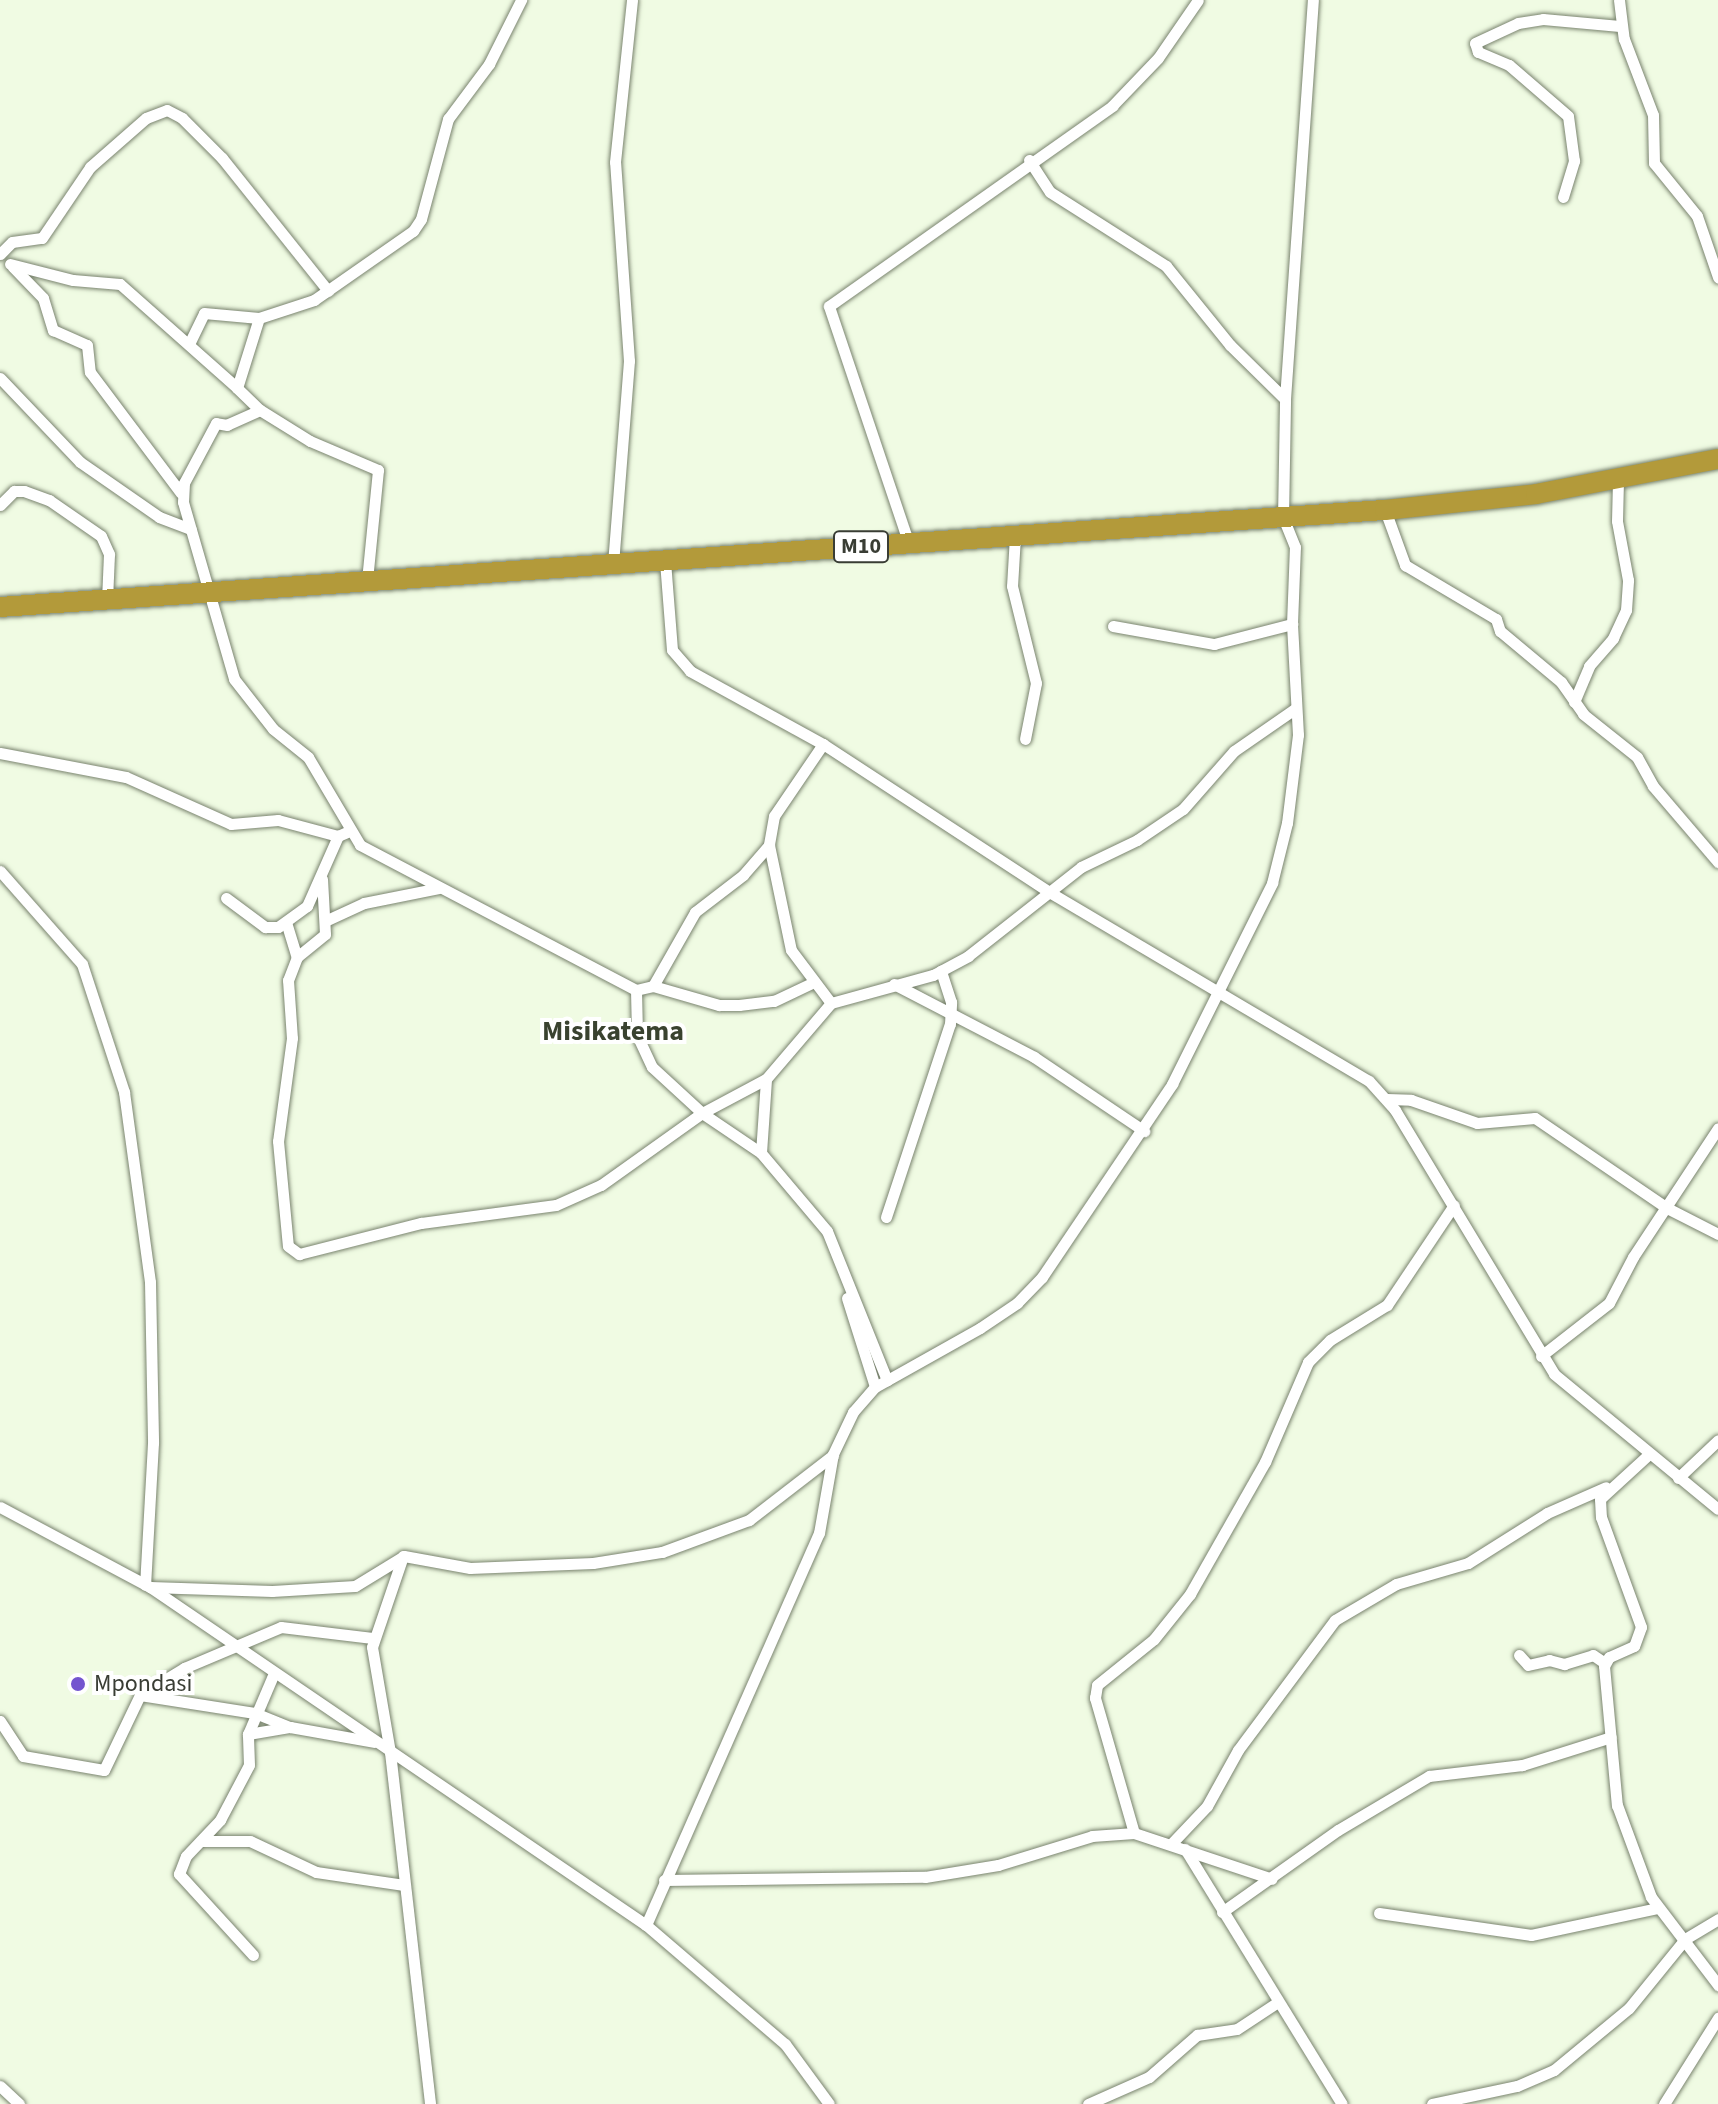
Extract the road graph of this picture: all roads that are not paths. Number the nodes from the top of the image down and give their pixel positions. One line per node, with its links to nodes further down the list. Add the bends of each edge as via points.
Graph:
1 (521, 0): 11 (street, via 501,44 448,119 418,225)
2 (632, 0): 28 (street, via 615,162 629,361)
3 (1198, 0): 7 (street, via 1158,58 1112,106 1066,142)
4 (1313, 0): 16 (street)
5 (1619, 0): 6 (street)
6 (1620, 26): 8 (street, via 1543,19 1518,23 1475,43 1478,52 1509,65 1568,116 1574,161); 10 (street, via 1653,115 1654,163 1697,216)
7 (1029, 160): 16 (street, via 1050,192 1166,266 1230,345); 26 (street, via 987,198 829,306)
8 (1563, 197)
9 (3, 258): 11 (street, via 12,242 42,238 90,167 146,118 167,110 222,158); 13 (street, via 73,280 120,284); 20 (street, via 43,298 53,330 87,345 90,372)
10 (1718, 277)
11 (328, 291): 12 (street)
12 (259, 318): 13 (street, via 204,313); 15 (street)
13 (189, 344): 15 (street)
14 (0, 378): 24 (street, via 80,462 159,517)
15 (237, 388): 17 (street)
16 (1285, 399): 23 (street)
17 (260, 410): 20 (street, via 227,425 216,423); 29 (street, via 310,441 378,470)
18 (1718, 459): 19 (highway, M10)
19 (1618, 480): 22 (highway, M10); 35 (street, via 1626,610 1613,638 1589,666)
20 (181, 493): 24 (street)
21 (0, 505): 31 (street, via 14,491 33,494 101,536 109,554)
22 (1385, 510): 23 (highway, M10); 35 (street, via 1405,565 1481,605 1507,639 1557,678)
23 (1283, 518): 25 (highway, M10); 33 (street, via 1295,547)
24 (191, 529): 30 (street)
25 (1015, 536): 26 (highway, M10); 37 (street, via 1012,586 1036,683)
26 (909, 544): 27 (highway, M10)
27 (665, 561): 28 (highway, M10); 38 (street, via 670,641 677,661)
28 (613, 564): 29 (highway, M10)
29 (367, 580): 30 (highway, M10)
30 (211, 593): 31 (highway, M10); 40 (street, via 239,686 273,729 308,757)
31 (107, 600): 32 (highway, M10)
32 (0, 607)
33 (1292, 624): 34 (street, via 1214,644); 36 (street)
34 (1113, 626)
35 (1574, 702): 42 (street, via 1637,757 1653,786)
36 (1296, 708): 46 (street, via 1241,744 1183,809 1137,840 1081,867); 56 (street, via 1294,781 1280,855)
37 (1025, 739)
38 (823, 744): 41 (street, via 774,816); 46 (street)
39 (0, 753): 40 (street, via 126,777 231,824 278,820)
40 (344, 833): 44 (street); 45 (street)
41 (769, 845): 52 (street, via 791,950); 54 (street, via 743,875 695,912)
42 (1718, 862)
43 (0, 871): 81 (street, via 82,964 124,1092 150,1282 153,1443)
44 (322, 879): 48 (street); 49 (street, via 307,906)
45 (440, 887): 48 (street, via 364,903); 55 (street)
46 (1051, 893): 51 (street); 56 (street)
47 (226, 898): 49 (street, via 265,927)
48 (325, 921): 50 (street, via 323,937)
49 (286, 922): 50 (street)
50 (297, 957): 61 (street, via 288,980 292,1038 278,1141 293,1253 421,1223 556,1205 601,1185)
51 (941, 971): 53 (street); 58 (street)
52 (814, 982): 54 (street, via 774,1001 739,1005 719,1005); 57 (street)
53 (894, 984): 57 (street); 58 (street)
54 (653, 986): 55 (street)
55 (636, 990): 61 (street, via 637,1035 652,1067)
56 (1220, 994): 60 (street, via 1353,1069); 63 (street)
57 (831, 1003): 59 (street)
58 (952, 1011): 63 (street, via 1043,1062); 67 (street)
59 (766, 1079): 61 (street); 64 (street)
60 (1387, 1099): 65 (street); 66 (street, via 1411,1100 1477,1123 1535,1118)
61 (702, 1113): 64 (street)
62 (1718, 1128): 66 (street)
63 (1144, 1131): 71 (street, via 1029,1292 980,1328)
64 (761, 1153): 69 (street, via 827,1231)
65 (1454, 1205): 70 (street); 95 (street, via 1387,1305 1330,1340 1308,1362 1265,1462 1190,1594 1154,1639 1097,1685 1095,1698)
66 (1667, 1208): 68 (street); 70 (street, via 1609,1303)
67 (886, 1217)
68 (1718, 1234)
69 (845, 1282): 71 (street); 72 (street)
70 (1541, 1356): 75 (street, via 1578,1399)
71 (887, 1380): 72 (street)
72 (875, 1387): 74 (street, via 853,1412)
73 (1718, 1440): 76 (street)
74 (833, 1454): 80 (street, via 769,1509 662,1552 593,1563 470,1568); 100 (street, via 819,1533)
75 (1648, 1455): 76 (street); 77 (street)
76 (1678, 1478): 79 (street)
77 (1609, 1486): 85 (street, via 1600,1499 1601,1517 1641,1627 1634,1646); 97 (street, via 1547,1513 1468,1563 1396,1584 1335,1620 1238,1750 1207,1806)
78 (0, 1507): 81 (street)
79 (1718, 1509)
80 (404, 1556): 81 (street, via 355,1586 272,1591); 82 (street)
81 (148, 1586): 83 (street)
82 (372, 1638): 83 (street, via 281,1627); 94 (street)
83 (237, 1647): 86 (street); 87 (street, via 192,1664)
84 (1519, 1655): 85 (street, via 1528,1665 1549,1660 1564,1664 1593,1655)
85 (1605, 1663): 92 (street)
86 (274, 1673): 88 (street); 93 (street)
87 (140, 1695): 88 (street); 89 (street, via 104,1770 23,1756)
88 (255, 1713): 90 (street); 91 (street)
89 (0, 1721)
90 (290, 1727): 91 (street); 93 (street)
91 (248, 1734): 96 (street, via 249,1765 220,1820)
92 (1611, 1737): 99 (street, via 1522,1765 1429,1776 1338,1830); 102 (street, via 1618,1815)
93 (376, 1742): 94 (street)
94 (390, 1752): 101 (street); 106 (street)
95 (1134, 1833): 97 (street); 100 (street, via 1092,1836 998,1865 925,1877)
96 (201, 1841): 101 (street, via 250,1841 316,1872); 108 (street, via 186,1856 179,1874)
97 (1171, 1844): 98 (street)
98 (1184, 1849): 99 (street); 103 (street)
99 (1272, 1879): 103 (street)
100 (664, 1880): 106 (street)
101 (404, 1885): 114 (street)
102 (1658, 1908): 104 (street, via 1531,1935); 107 (street)
103 (1222, 1912): 110 (street)
104 (1379, 1913)
105 (1718, 1919): 107 (street)
106 (646, 1925): 115 (street, via 785,2044)
107 (1685, 1939): 109 (street); 118 (street, via 1638,1998 1554,2070 1517,2086)
108 (253, 1955)
109 (1718, 1985)
110 (1278, 2002): 116 (street, via 1237,2029 1197,2035 1149,2077); 117 (street)
111 (1718, 2018): 119 (street)
112 (0, 2086): 113 (street)
113 (19, 2104)
114 (430, 2104)
115 (829, 2104)
116 (1088, 2104)
117 (1342, 2104)
118 (1432, 2104)
119 (1664, 2104)

